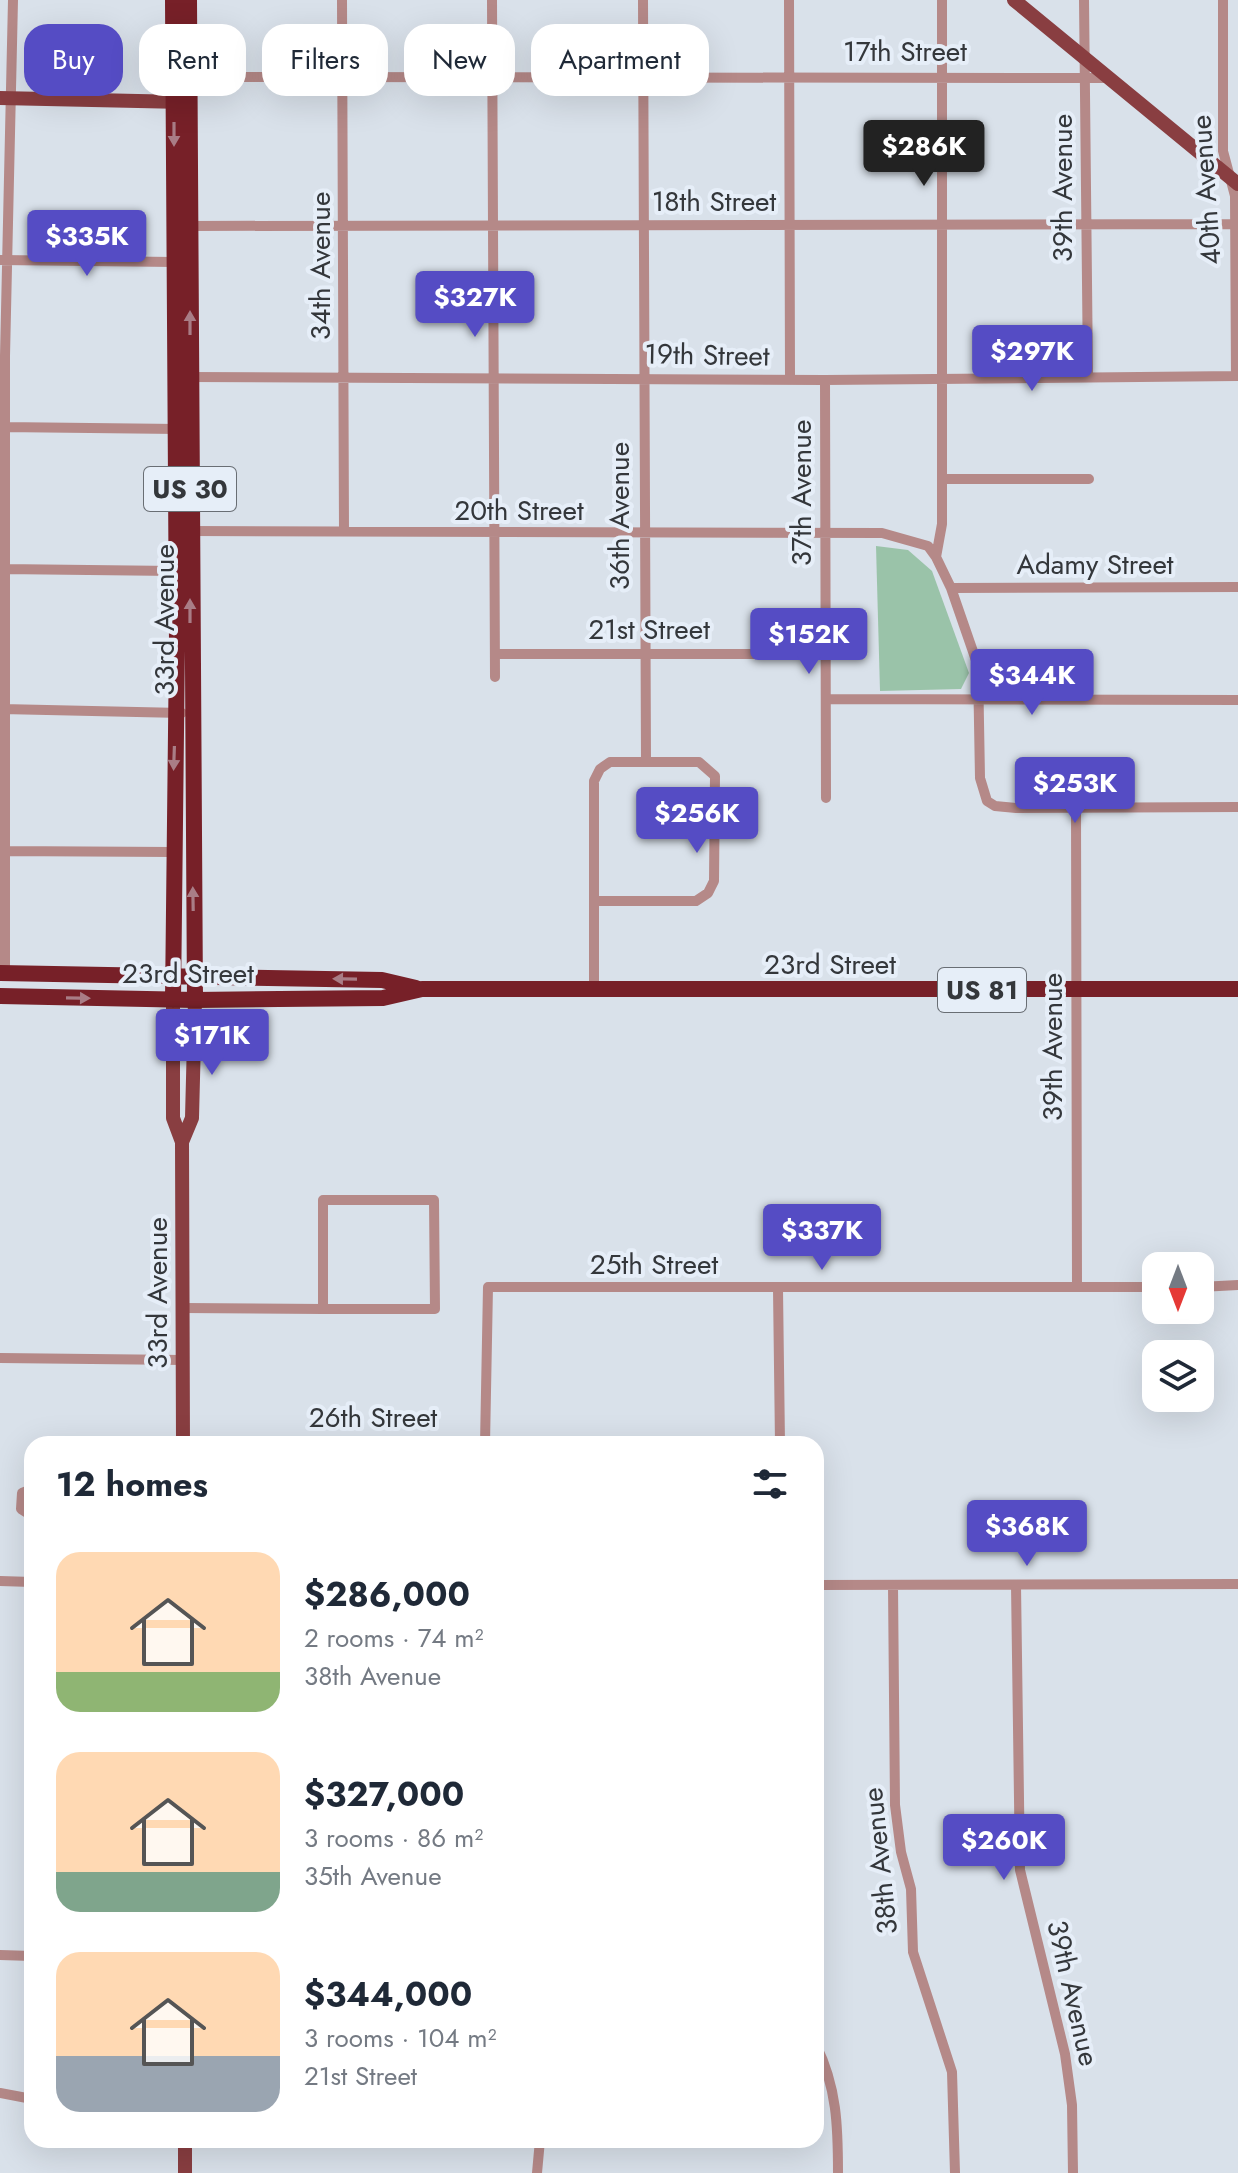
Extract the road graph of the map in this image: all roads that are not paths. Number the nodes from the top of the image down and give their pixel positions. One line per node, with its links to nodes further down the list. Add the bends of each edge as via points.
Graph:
1 (13, 0): 27 (street)
2 (173, 0): 12 (highway, 33rd Avenue / US 30)
3 (189, 0): 13 (highway, 33rd Avenue / US 30)
4 (342, 0): 14 (street, 34th Avenue)
5 (492, 0): 15 (street)
6 (643, 0): 16 (street, 36th Avenue)
7 (789, 0): 19 (street, 37th Avenue)
8 (942, 0): 20 (street)
9 (1014, 0): 17 (main road)
10 (1084, 0): 17 (street, 39th Avenue)
11 (1223, 0): 29 (street, 40th Avenue, via 1223,151)
12 (175, 24)
13 (187, 24)
14 (342, 24)
15 (492, 24)
16 (643, 24)
17 (1085, 57): 21 (street, 39th Avenue); 22 (main road)
18 (709, 75): 19 (street, 17th Street)
19 (790, 76): 20 (street, 17th Street); 32 (street, 37th Avenue)
20 (940, 77): 21 (street, 17th Street); 33 (street)
21 (1085, 78): 22 (street, 17th Street); 30 (street, 39th Avenue)
22 (1109, 78): 29 (main road)
23 (181, 96): 28 (highway, 33rd Avenue / US 30)
24 (343, 96): 36 (street, 34th Avenue)
25 (493, 96): 37 (street)
26 (643, 96): 35 (street, 36th Avenue)
27 (6, 98): 28 (main road); 38 (street)
28 (181, 102): 34 (highway, 33rd Avenue / US 30); 39 (highway, 33rd Avenue / US 30, one-way to 39)
29 (1235, 181): 31 (street, 40th Avenue)
30 (1086, 224): 31 (street, 18th Street); 33 (street, 18th Street); 41 (street, 39th Avenue)
31 (1237, 224): 42 (street, 40th Avenue)
32 (792, 225): 33 (street, 18th Street); 35 (street, 18th Street); 47 (street, 37th Avenue)
33 (941, 225): 40 (street)
34 (189, 226): 36 (street, 18th Street); 43 (highway, 33rd Avenue / US 30, one-way to 34)
35 (643, 226): 37 (street, 18th Street); 46 (street, 36th Avenue)
36 (344, 227): 37 (street, 18th Street); 45 (street, 34th Avenue)
37 (491, 227): 44 (street)
38 (4, 260): 39 (street); 49 (street)
39 (174, 262): 43 (highway, 33rd Avenue / US 30)
40 (943, 376): 41 (street, 19th Street); 48 (street, 19th Street); 51 (street)
41 (1088, 376): 42 (street, 19th Street)
42 (1237, 376)
43 (182, 377): 45 (street, 19th Street); 50 (highway, 33rd Avenue / US 30)
44 (492, 377): 45 (street, 19th Street); 46 (street, 19th Street); 56 (street)
45 (344, 378): 54 (street, 34th Avenue)
46 (642, 378): 47 (street, 19th Street); 57 (street, 36th Avenue)
47 (790, 380): 48 (street, 19th Street)
48 (825, 380): 55 (street, 37th Avenue)
49 (3, 427): 50 (street); 59 (street)
50 (182, 429): 53 (highway, 33rd Avenue / US 30); 60 (highway, 33rd Avenue / US 30)
51 (943, 479): 52 (street); 58 (street)
52 (1089, 479)
53 (190, 531): 54 (street, 20th Street); 71 (highway, 33rd Avenue / US 30, one-way to 53)
54 (344, 532): 56 (street, 20th Street)
55 (825, 533): 57 (street, 20th Street); 58 (street, 20th Street, via 882,533 928,546); 65 (street, 37th Avenue)
56 (494, 534): 57 (street, 20th Street); 64 (street)
57 (644, 534): 63 (street, 36th Avenue)
58 (936, 557): 62 (street)
59 (3, 569): 60 (street); 70 (street)
60 (175, 571): 71 (highway, 33rd Avenue / US 30)
61 (1238, 587): 62 (street, Adamy Street)
62 (951, 588): 68 (street, via 978,666)
63 (645, 653): 64 (street, 21st Street); 65 (street, 21st Street); 72 (street, 36th Avenue)
64 (495, 654): 66 (street)
65 (826, 654): 67 (street)
66 (495, 677)
67 (826, 699): 68 (street); 73 (street)
68 (981, 700): 69 (street); 75 (street, via 984,794 995,806)
69 (1238, 700)
70 (3, 709): 71 (street); 76 (street)
71 (183, 713): 77 (highway, 33rd Avenue / US 30, one-way to 77); 81 (highway, 33rd Avenue / US 30, one-way to 71)
72 (646, 761): 78 (street, via 610,762 594,781); 78 (street, via 699,762 715,776 714,881 696,901)
73 (826, 798)
74 (1238, 807): 75 (street)
75 (1076, 808): 85 (street, 39th Avenue)
76 (2, 851): 77 (street); 79 (street)
77 (172, 852): 80 (highway, 33rd Avenue / US 30)
78 (595, 901): 83 (street)
79 (2, 973): 80 (highway, 23rd Street)
80 (172, 977): 81 (highway, 23rd Street / US 81); 87 (highway, 33rd Avenue / US 30)
81 (194, 977): 82 (highway, 23rd Street / US 81, one-way to 81, via 382,980); 88 (highway, 33rd Avenue / US 30)
82 (422, 989): 83 (highway, 23rd Street / US 81); 88 (highway, 23rd Street / US 81, via 383,998)
83 (594, 989): 85 (highway, 23rd Street / US 81)
84 (1238, 989): 85 (highway, 23rd Street / US 81)
85 (1076, 990): 92 (street, 39th Avenue)
86 (0, 996): 87 (highway, 23rd Street, one-way to 87)
87 (173, 1000): 88 (highway, 23rd Street); 89 (main road, 33rd Avenue, via 173,1118)
88 (195, 1000): 89 (main road, 33rd Avenue, via 192,1118)
89 (182, 1142): 95 (main road, 33rd Avenue)
90 (1238, 1285): 91 (street)
91 (1214, 1286)
92 (1077, 1287): 93 (street, 25th Street); 94 (street, 25th Street)
93 (1142, 1287)
94 (778, 1289): 100 (street, 25th Street, via 488,1287); 101 (street)
95 (183, 1308): 96 (street); 98 (main road, 33rd Avenue)
96 (323, 1309): 96 (street, via 435,1309 434,1200 323,1200)
97 (0, 1358): 98 (street)
98 (183, 1360): 99 (main road, 33rd Avenue)
99 (183, 1436)
100 (485, 1436)
101 (780, 1436)
102 (24, 1492): 103 (street, via 19,1500)
103 (24, 1511)
104 (0, 1581): 105 (street)
105 (24, 1582)
106 (1238, 1584): 108 (street)
107 (824, 1585): 109 (street)
108 (1016, 1585): 109 (street); 121 (street, 39th Avenue, via 1020,1870 1070,2085)
109 (893, 1586): 120 (street, 38th Avenue, via 895,1805 911,1889 913,1952 952,2072)
110 (0, 1955): 111 (street)
111 (24, 1956)
112 (824, 2061): 119 (street, via 835,2099)
113 (0, 2093): 114 (street)
114 (24, 2098)
115 (185, 2148): 117 (main road)
116 (539, 2148): 118 (street)
117 (185, 2173)
118 (537, 2173)
119 (838, 2173)
120 (955, 2173)
121 (1073, 2173)

